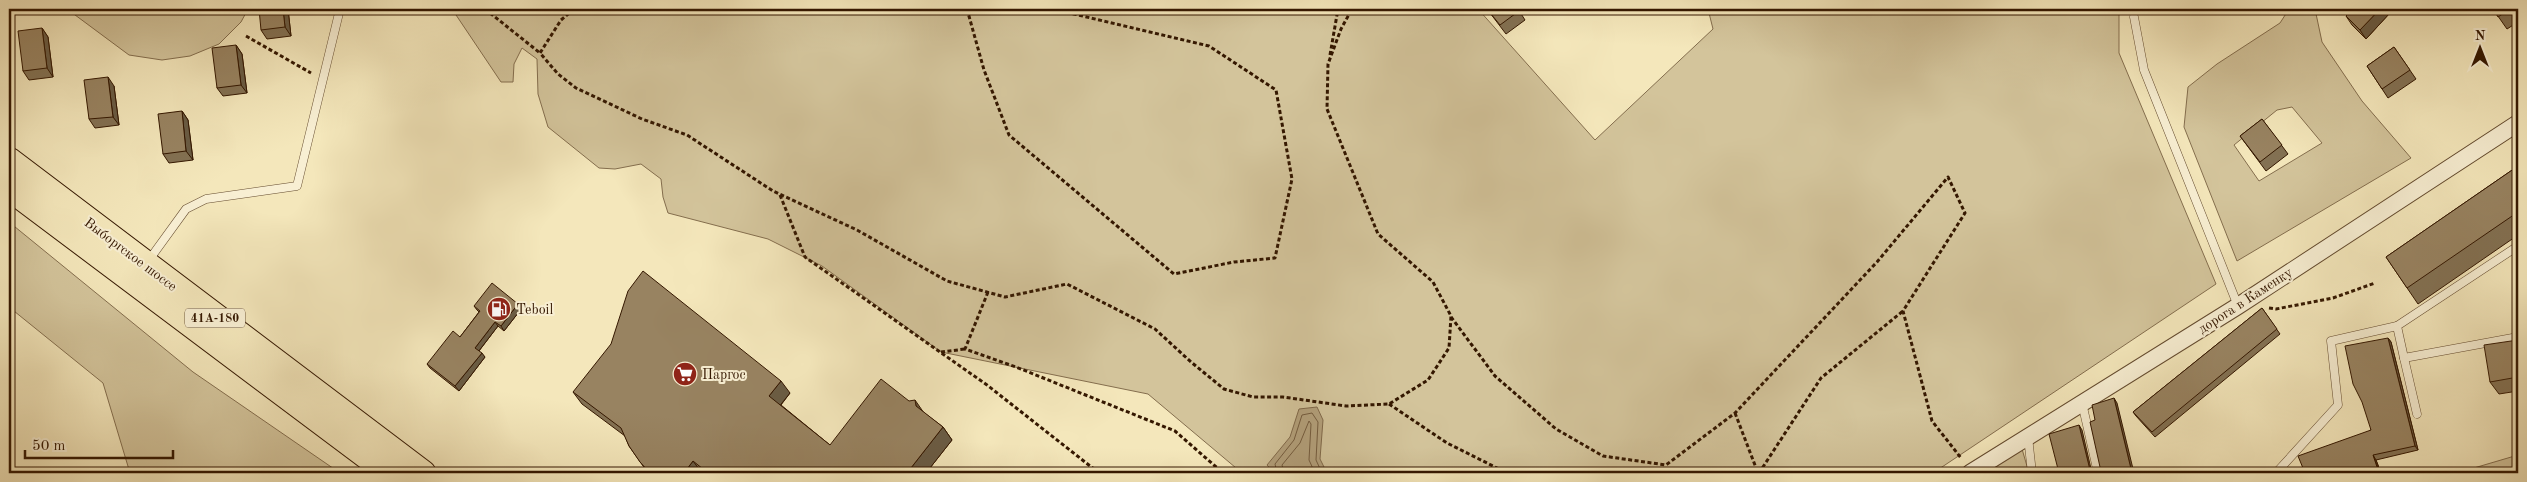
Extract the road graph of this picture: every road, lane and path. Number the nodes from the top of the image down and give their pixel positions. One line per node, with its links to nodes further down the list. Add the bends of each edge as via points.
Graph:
1 (340, 9): 12 (lane)
2 (485, 9): 10 (path)
3 (574, 9): 10 (path, via 561,20)
4 (967, 9): 5 (path, via 984,70 1010,135 1174,274 1275,258 1292,179 1276,90 1209,46)
5 (1053, 9)
6 (1338, 9): 11 (path)
7 (1352, 9): 11 (path)
8 (2134, 17): 21 (lane, via 2144,70)
9 (246, 36): 12 (path)
10 (540, 53): 16 (path, via 558,74 576,88 687,135)
11 (1328, 64): 23 (path, via 1327,109 1378,234 1433,282)
12 (323, 79): 18 (lane, via 297,186 206,199 186,209)
13 (2518, 123): 21 (street, дорога в Каменку)
14 (9, 160): 18 (main road, Выборгское шоссе / 41А-180)
15 (9, 188): 34 (main road, Выборгское шоссе / 41А-180)
16 (780, 194): 20 (path, via 856,230 947,281); 27 (path, via 806,257)
17 (2518, 246): 24 (lane)
18 (145, 265): 35 (main road, Выборгское шоссе / 41А-180)
19 (2375, 284): 21 (path, via 2333,298 2276,309)
20 (988, 292): 26 (path); 30 (path, via 1005,297 1067,284 1155,329 1224,389 1253,397 1283,397 1346,406)
21 (2238, 306): 29 (street, дорога в Каменку)
22 (1902, 311): 31 (path, via 1965,212 1948,177 1877,262); 39 (path, via 1821,378); 40 (path, via 1932,421)
23 (1451, 316): 30 (path, via 1449,348 1428,380); 31 (path, via 1495,376 1556,429 1603,456 1666,466)
24 (2397, 326): 28 (lane); 43 (lane, via 2330,341 2338,405)
25 (2518, 337): 28 (lane)
26 (965, 349): 27 (path); 37 (path, via 1175,431)
27 (941, 352): 36 (path)
28 (2404, 358): 32 (lane)
29 (2082, 403): 33 (street, дорога в Каменку); 42 (lane)
30 (1389, 404): 38 (path, via 1447,443)
31 (1735, 413): 39 (path)
32 (2417, 414)
33 (2028, 437): 40 (street, дорога в Каменку); 41 (lane)
34 (389, 473)
35 (423, 473)
36 (1099, 473)
37 (1223, 473)
38 (1508, 473)
39 (1758, 473)
40 (1971, 473)
41 (2032, 473)
42 (2098, 473)
43 (2276, 473)

